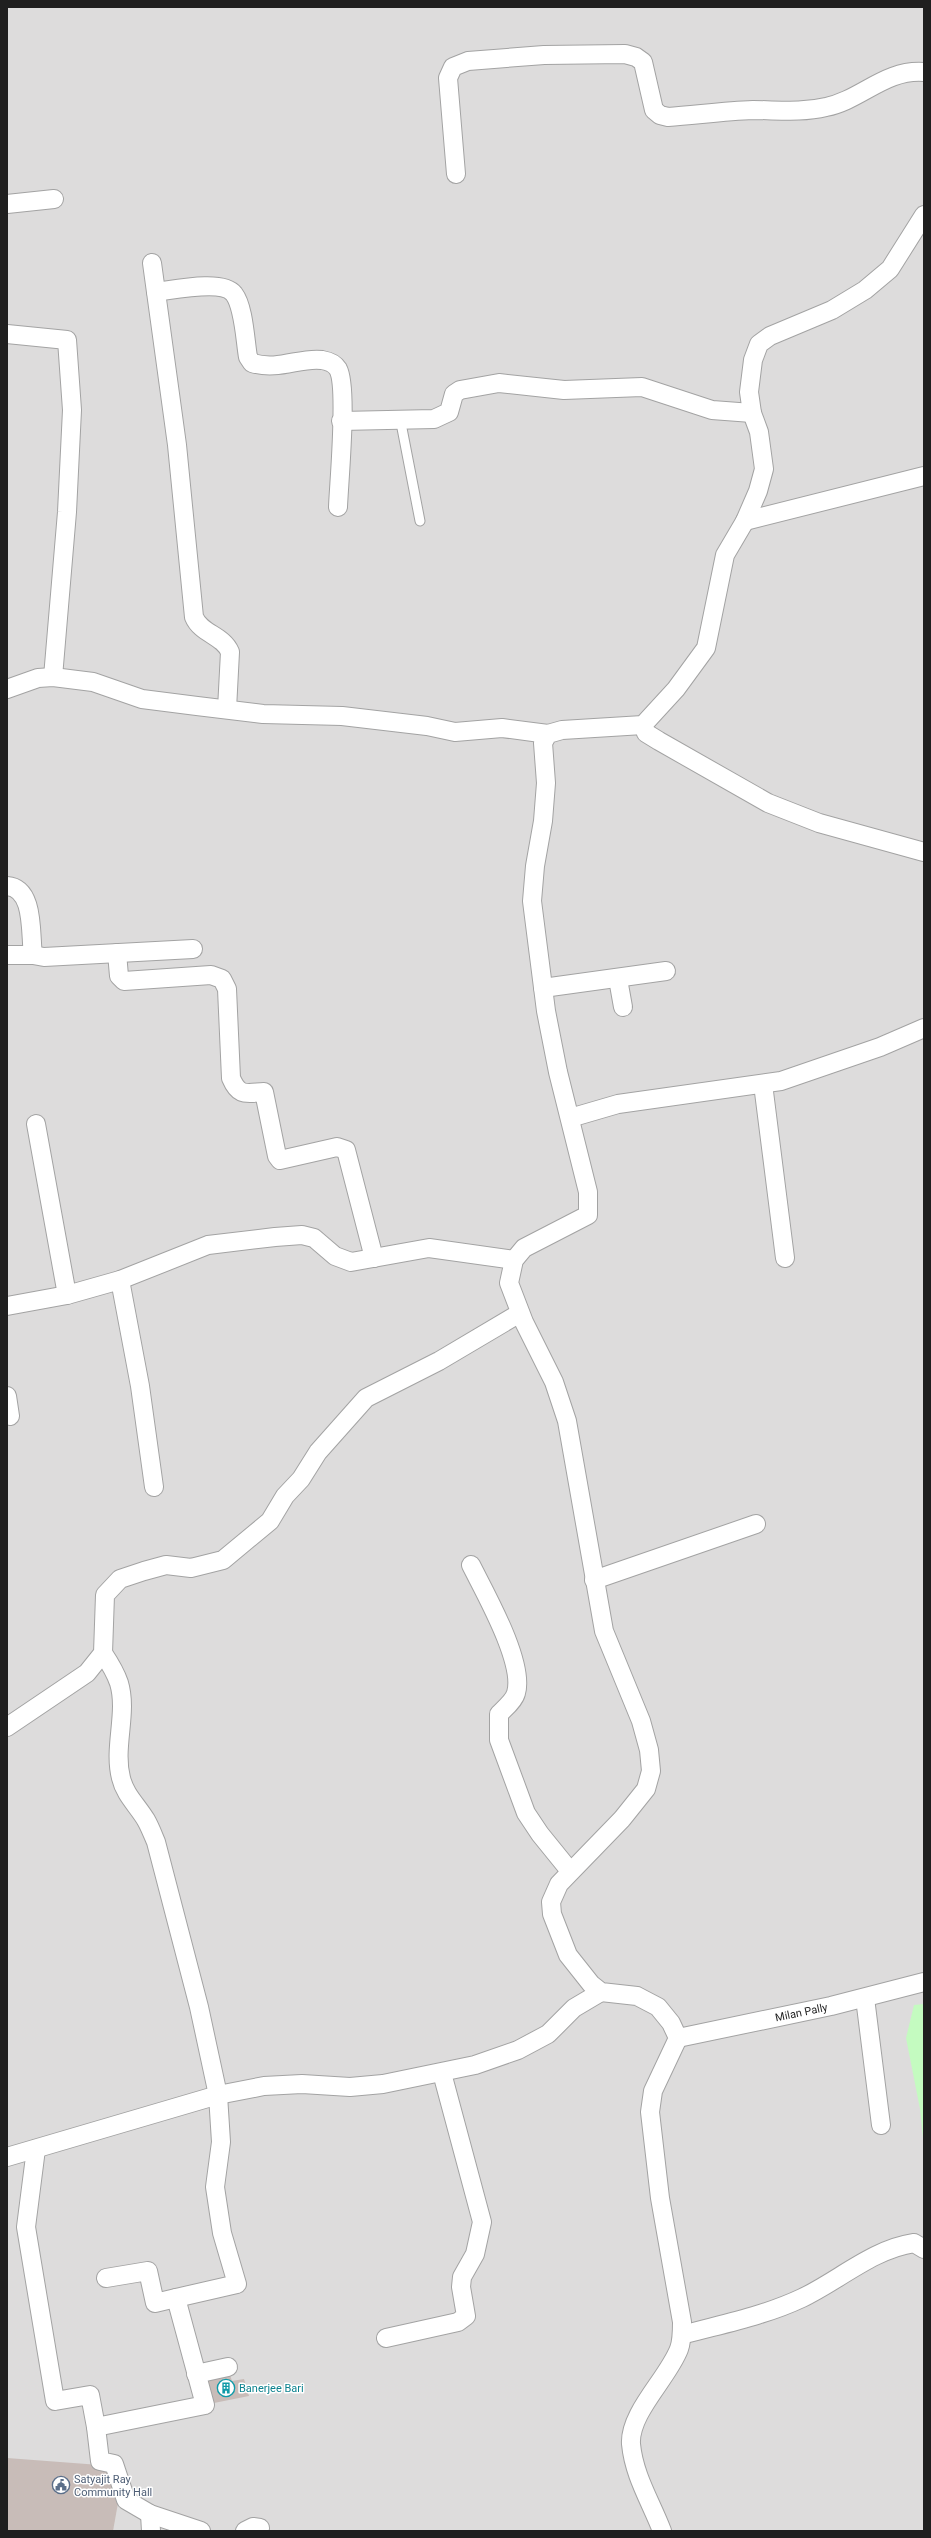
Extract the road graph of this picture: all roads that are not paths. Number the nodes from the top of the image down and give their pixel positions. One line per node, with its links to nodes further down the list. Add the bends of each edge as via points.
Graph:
1 (924, 72): 2 (street, via 910,71 889,76 828,107 806,111 752,110 668,117 654,110 643,62 636,57 625,54 544,55 468,61 453,67 448,78)
2 (456, 174)
3 (54, 199): 4 (street)
4 (7, 204)
5 (924, 215): 9 (street, via 890,269 865,290 832,310 770,336 759,344 753,360 749,392)
6 (152, 263): 7 (street)
7 (156, 292): 11 (street, via 205,286 224,287 234,293 239,305 248,357 252,363 278,366 322,360 333,364 341,380); 18 (street, via 177,445 194,617 206,631 228,645 230,652)
8 (7, 334): 16 (street, via 67,340 72,418)
9 (752, 414): 10 (street, via 712,410 642,387 564,390 499,383 460,390 454,394 449,412 434,419); 15 (street, via 759,432 764,468 758,491)
10 (400, 418): 11 (street); 14 (lane)
11 (342, 421): 13 (street)
12 (924, 476): 15 (street)
13 (338, 507)
14 (420, 521)
15 (745, 521): 19 (street, via 725,555 706,648 676,689)
16 (53, 676): 17 (street, via 38,678); 18 (street, via 93,682 142,699)
17 (7, 689)
18 (227, 709): 20 (street, via 263,714 342,716 427,726 455,732 502,728)
19 (643, 725): 20 (street, via 562,730); 21 (street, via 646,733 768,803 819,823)
20 (548, 734): 29 (street, via 543,743 546,783 544,822 535,866 532,901)
21 (924, 852)
22 (7, 886): 26 (street, via 16,886 23,893 27,904)
23 (193, 949): 24 (street)
24 (117, 953): 26 (street, via 44,957); 35 (street, via 119,976 124,981 211,975 222,979 227,989 232,1078 236,1089 241,1093 264,1092 277,1156 280,1160 337,1147 346,1150)
25 (7, 954): 26 (street)
26 (33, 955)
27 (666, 971): 28 (street)
28 (618, 979): 29 (street); 30 (street)
29 (543, 988): 33 (street, via 558,1072)
30 (623, 1007)
31 (924, 1028): 32 (street, via 830,1064 781,1081)
32 (763, 1084): 33 (street, via 618,1104); 36 (street)
33 (570, 1118): 37 (street, via 588,1192 588,1215 524,1248)
34 (36, 1124): 39 (street)
35 (374, 1258): 37 (street, via 429,1248); 38 (street, via 351,1262 335,1256 314,1238 302,1235 275,1237 208,1245)
36 (785, 1258)
37 (514, 1260): 41 (street, via 509,1283)
38 (120, 1280): 39 (street); 44 (street, via 140,1386)
39 (67, 1295): 40 (street)
40 (7, 1306)
41 (520, 1313): 47 (street, via 554,1382 567,1420); 48 (street, via 439,1361 366,1398 318,1452 270,1521 223,1560 191,1568 166,1565 120,1579 105,1595)
42 (7, 1396): 43 (street)
43 (10, 1416)
44 (154, 1487)
45 (756, 1524): 47 (street)
46 (471, 1564): 50 (street, via 512,1652 518,1684 516,1696 499,1714 499,1740 526,1813)
47 (594, 1580): 50 (street, via 604,1631 641,1721 649,1750 651,1771 646,1789)
48 (103, 1653): 49 (street, via 88,1673); 56 (street, via 120,1684 118,1756 121,1777 126,1793 146,1820 156,1842 199,2007)
49 (7, 1727)
50 (570, 1871): 52 (street, via 556,1890 551,1902 552,1914 568,1955 591,1984)
51 (924, 1982): 53 (street, Milan Pally)
52 (601, 1992): 54 (street, via 637,1996 658,2007 671,2023); 55 (street, via 574,2008 548,2034 518,2050)
53 (865, 1998): 54 (street, Milan Pally); 57 (street)
54 (678, 2038): 63 (street, via 653,2091 650,2112 659,2190 682,2322)
55 (442, 2073): 56 (street, via 383,2084 350,2087 302,2084 264,2086); 64 (street, via 482,2222 475,2254 462,2277 461,2287 466,2316 458,2322)
56 (218, 2095): 58 (street); 62 (street, via 221,2142 215,2187 222,2233 236,2284)
57 (881, 2125)
58 (36, 2149): 59 (street); 67 (street, via 26,2227 55,2401 90,2395)
59 (7, 2157)
60 (924, 2249): 63 (street, via 914,2244 890,2249 780,2308)
61 (106, 2278): 62 (street, via 148,2271 155,2303)
62 (176, 2298): 66 (street)
63 (682, 2335): 70 (street, via 676,2356 635,2421 631,2443 636,2470)
64 (386, 2338)
65 (228, 2367): 66 (street)
66 (196, 2374): 67 (street, via 205,2405)
67 (96, 2427): 68 (street, via 100,2461 114,2464 126,2500)
68 (151, 2523): 69 (street)
69 (201, 2531)
70 (662, 2531)

